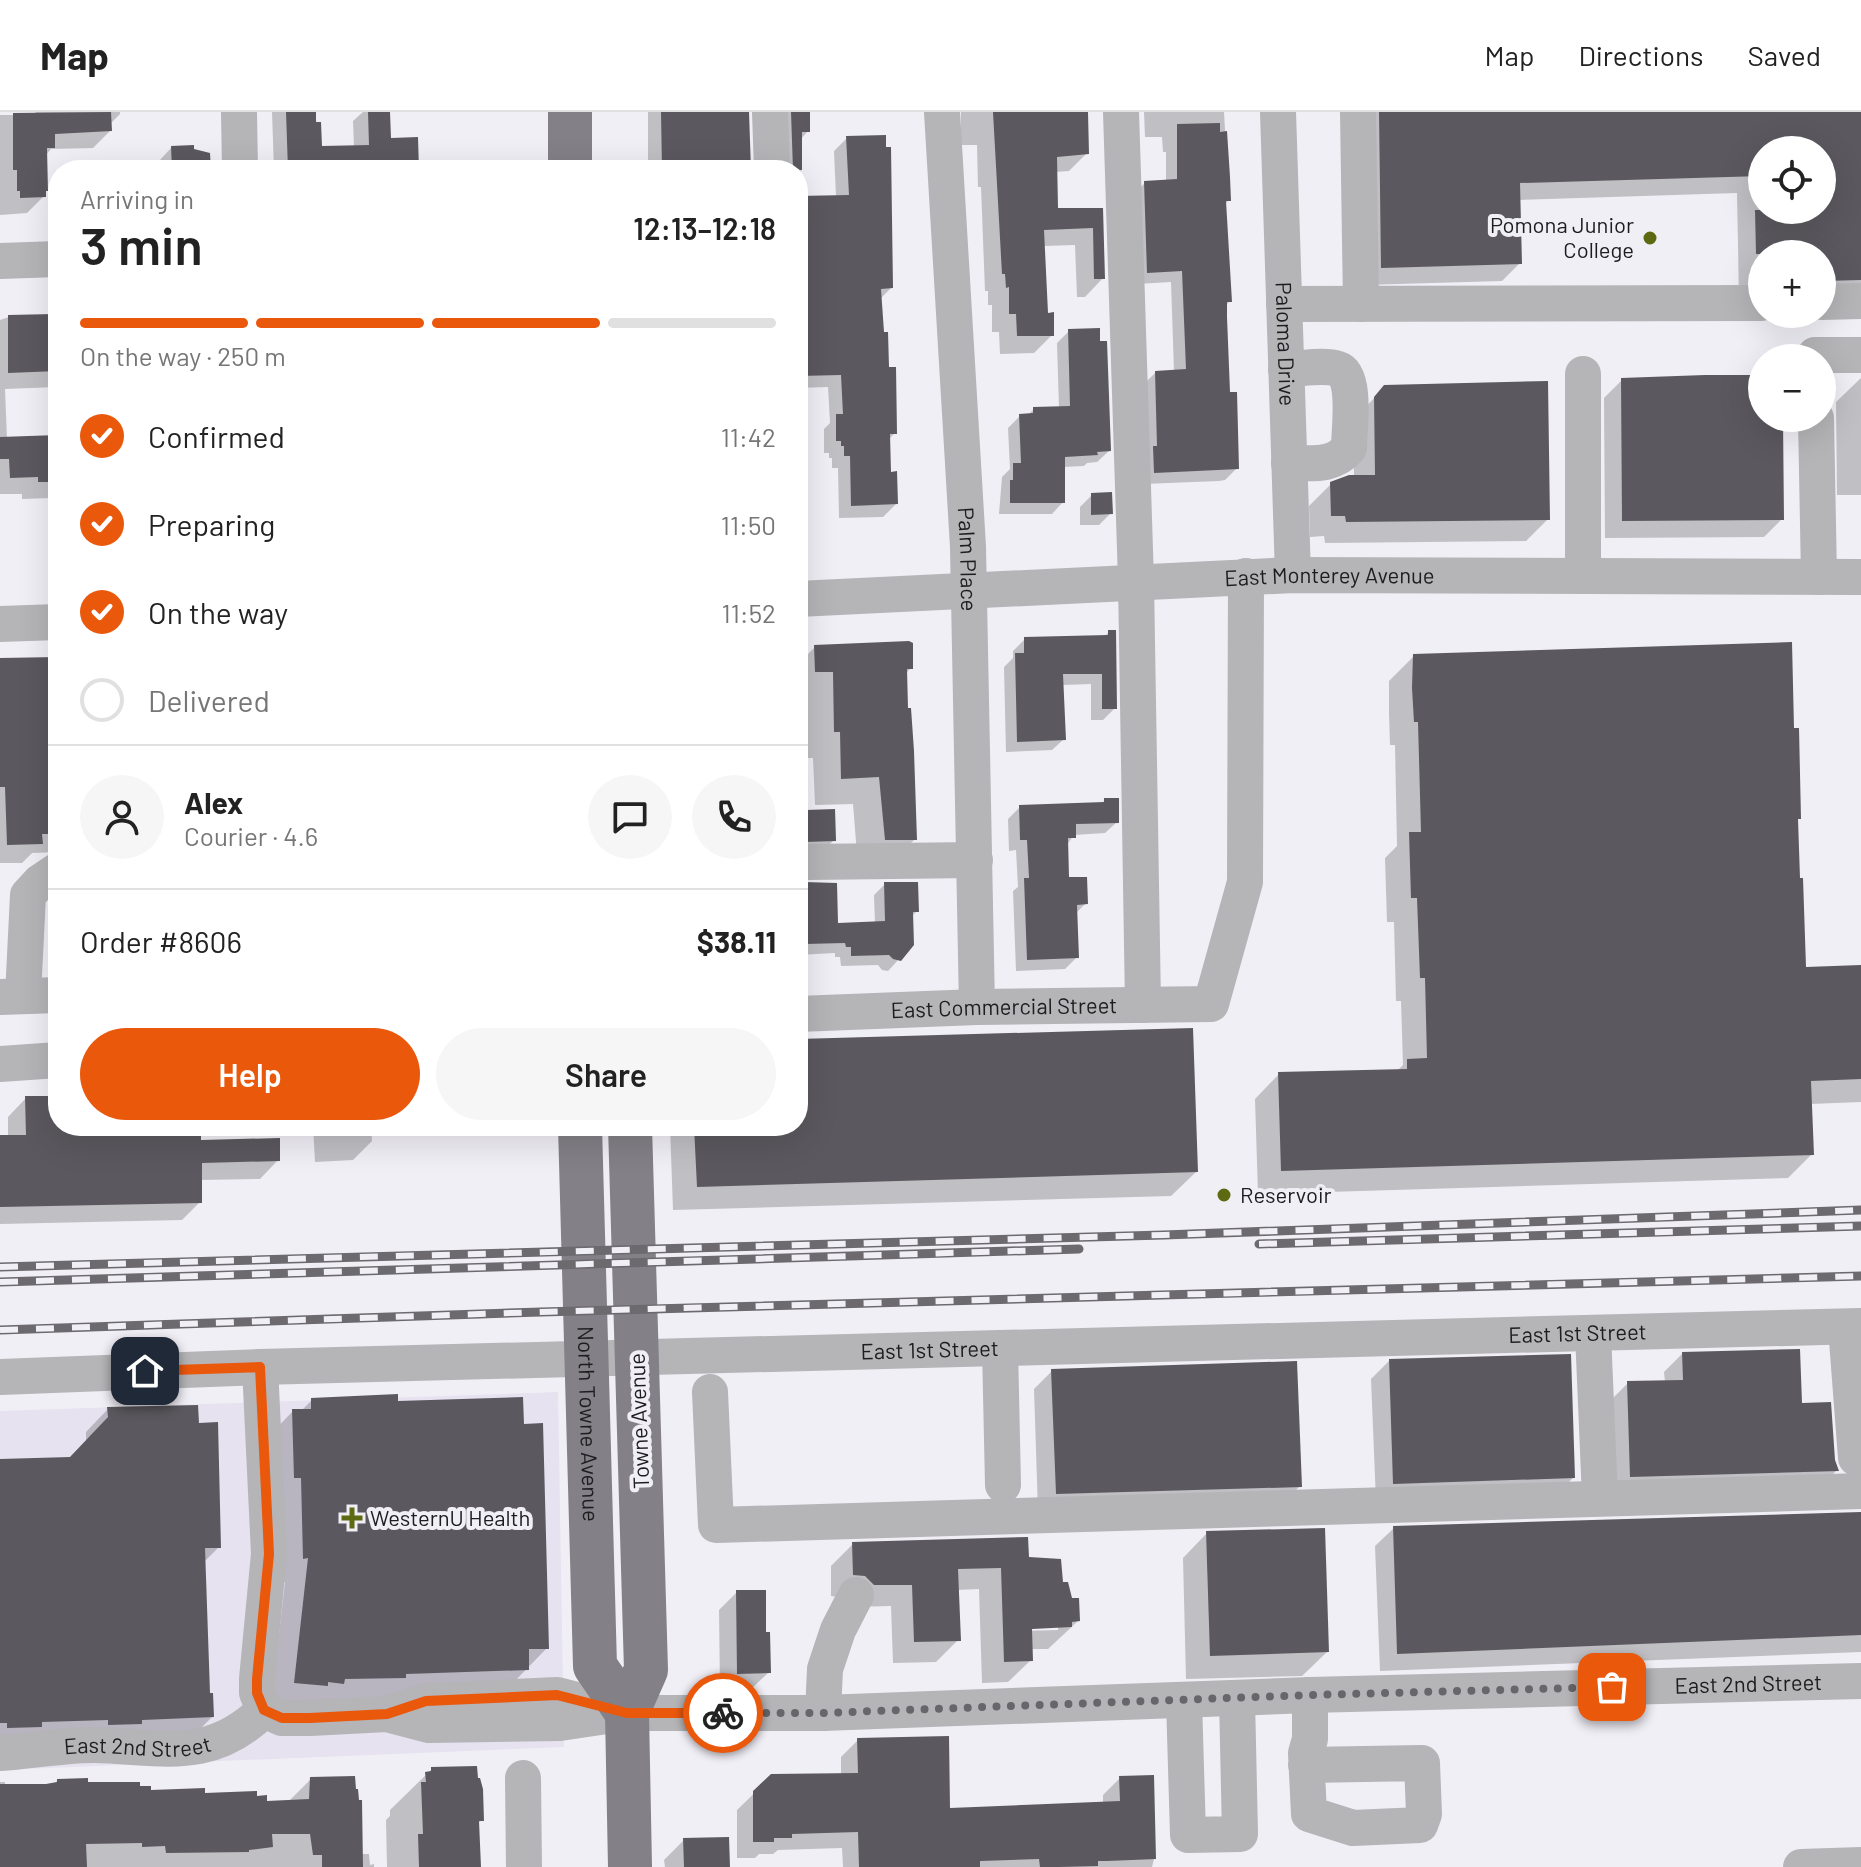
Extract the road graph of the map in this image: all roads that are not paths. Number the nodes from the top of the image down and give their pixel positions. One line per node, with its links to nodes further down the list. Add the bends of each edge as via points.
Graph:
1 (239, 112): 8 (street)
2 (570, 112): 9 (main road)
3 (770, 112): 10 (street)
4 (942, 112): 30 (street, Palm Place)
5 (1121, 112): 29 (street)
6 (1278, 112): 16 (street, Paloma Drive)
7 (1358, 112): 17 (street)
8 (240, 160)
9 (570, 160)
10 (772, 160)
11 (48, 259): 12 (street)
12 (0, 261)
13 (1861, 301): 14 (street)
14 (1836, 302)
15 (1748, 303): 17 (street)
16 (1284, 304): 17 (street); 20 (street, Paloma Drive)
17 (1361, 304)
18 (1836, 355): 19 (street)
19 (1861, 355)
20 (1286, 369): 23 (street, Paloma Drive); 23 (street, via 1333,367 1350,380 1349,448 1326,463)
21 (1583, 374): 26 (street)
22 (1816, 432): 27 (street)
23 (1289, 463): 24 (street, Paloma Drive)
24 (1293, 575): 25 (street, East Monterey Avenue); 26 (street, East Monterey Avenue)
25 (1246, 576): 29 (street, East Monterey Avenue); 39 (street, East Commercial Street, via 1245,882 1211,1004)
26 (1583, 576): 27 (street, East Monterey Avenue)
27 (1819, 577): 28 (street, East Monterey Avenue)
28 (1861, 577)
29 (1136, 581): 30 (street, East Monterey Avenue); 39 (street)
30 (969, 589): 31 (street, East Monterey Avenue); 34 (street, Palm Place)
31 (808, 598)
32 (48, 622): 33 (street)
33 (0, 624)
34 (975, 860): 35 (street); 40 (street, Palm Place)
35 (808, 862)
36 (48, 877): 38 (street, via 28,895)
37 (48, 995): 38 (street)
38 (11, 996)
39 (1143, 1005): 40 (street, East Commercial Street)
40 (977, 1007): 41 (street, East Commercial Street)
41 (808, 1014)
42 (48, 1061): 43 (street)
43 (0, 1064)
44 (580, 1136): 61 (main road, North Towne Avenue, via 595,1666)
45 (630, 1136): 61 (main road, Towne Avenue, via 646,1670)
46 (1854, 1327): 47 (street, East 1st Street); 52 (street)
47 (1593, 1333): 48 (street, East 1st Street); 54 (street)
48 (1000, 1348): 49 (street, East 1st Street); 53 (street)
49 (260, 1367): 50 (street, East 1st Street); 60 (street, via 269,1554 257,1679)
50 (0, 1377)
51 (710, 1392): 54 (street, via 716,1525)
52 (1858, 1475): 54 (street)
53 (1003, 1485)
54 (1600, 1498)
55 (856, 1595): 62 (street, via 825,1669)
56 (1861, 1681): 57 (street, East 2nd Street)
57 (1310, 1695): 58 (street, East 2nd Street); 64 (street)
58 (1237, 1698): 59 (street, East 2nd Street); 59 (street, via 1240,1834 1188,1835)
59 (1184, 1700): 62 (street, East 2nd Street)
60 (264, 1710): 61 (street, East 2nd Street, via 282,1718 387,1714 429,1725 560,1723); 63 (street, East 2nd Street, via 246,1728 215,1743 172,1751 92,1745)
61 (627, 1713): 62 (street, East 2nd Street); 68 (main road)
62 (823, 1713)
63 (0, 1753)
64 (1306, 1765)
65 (523, 1778): 67 (street)
66 (1861, 1865): 69 (street)
67 (524, 1867)
68 (630, 1867)
69 (1801, 1867)

